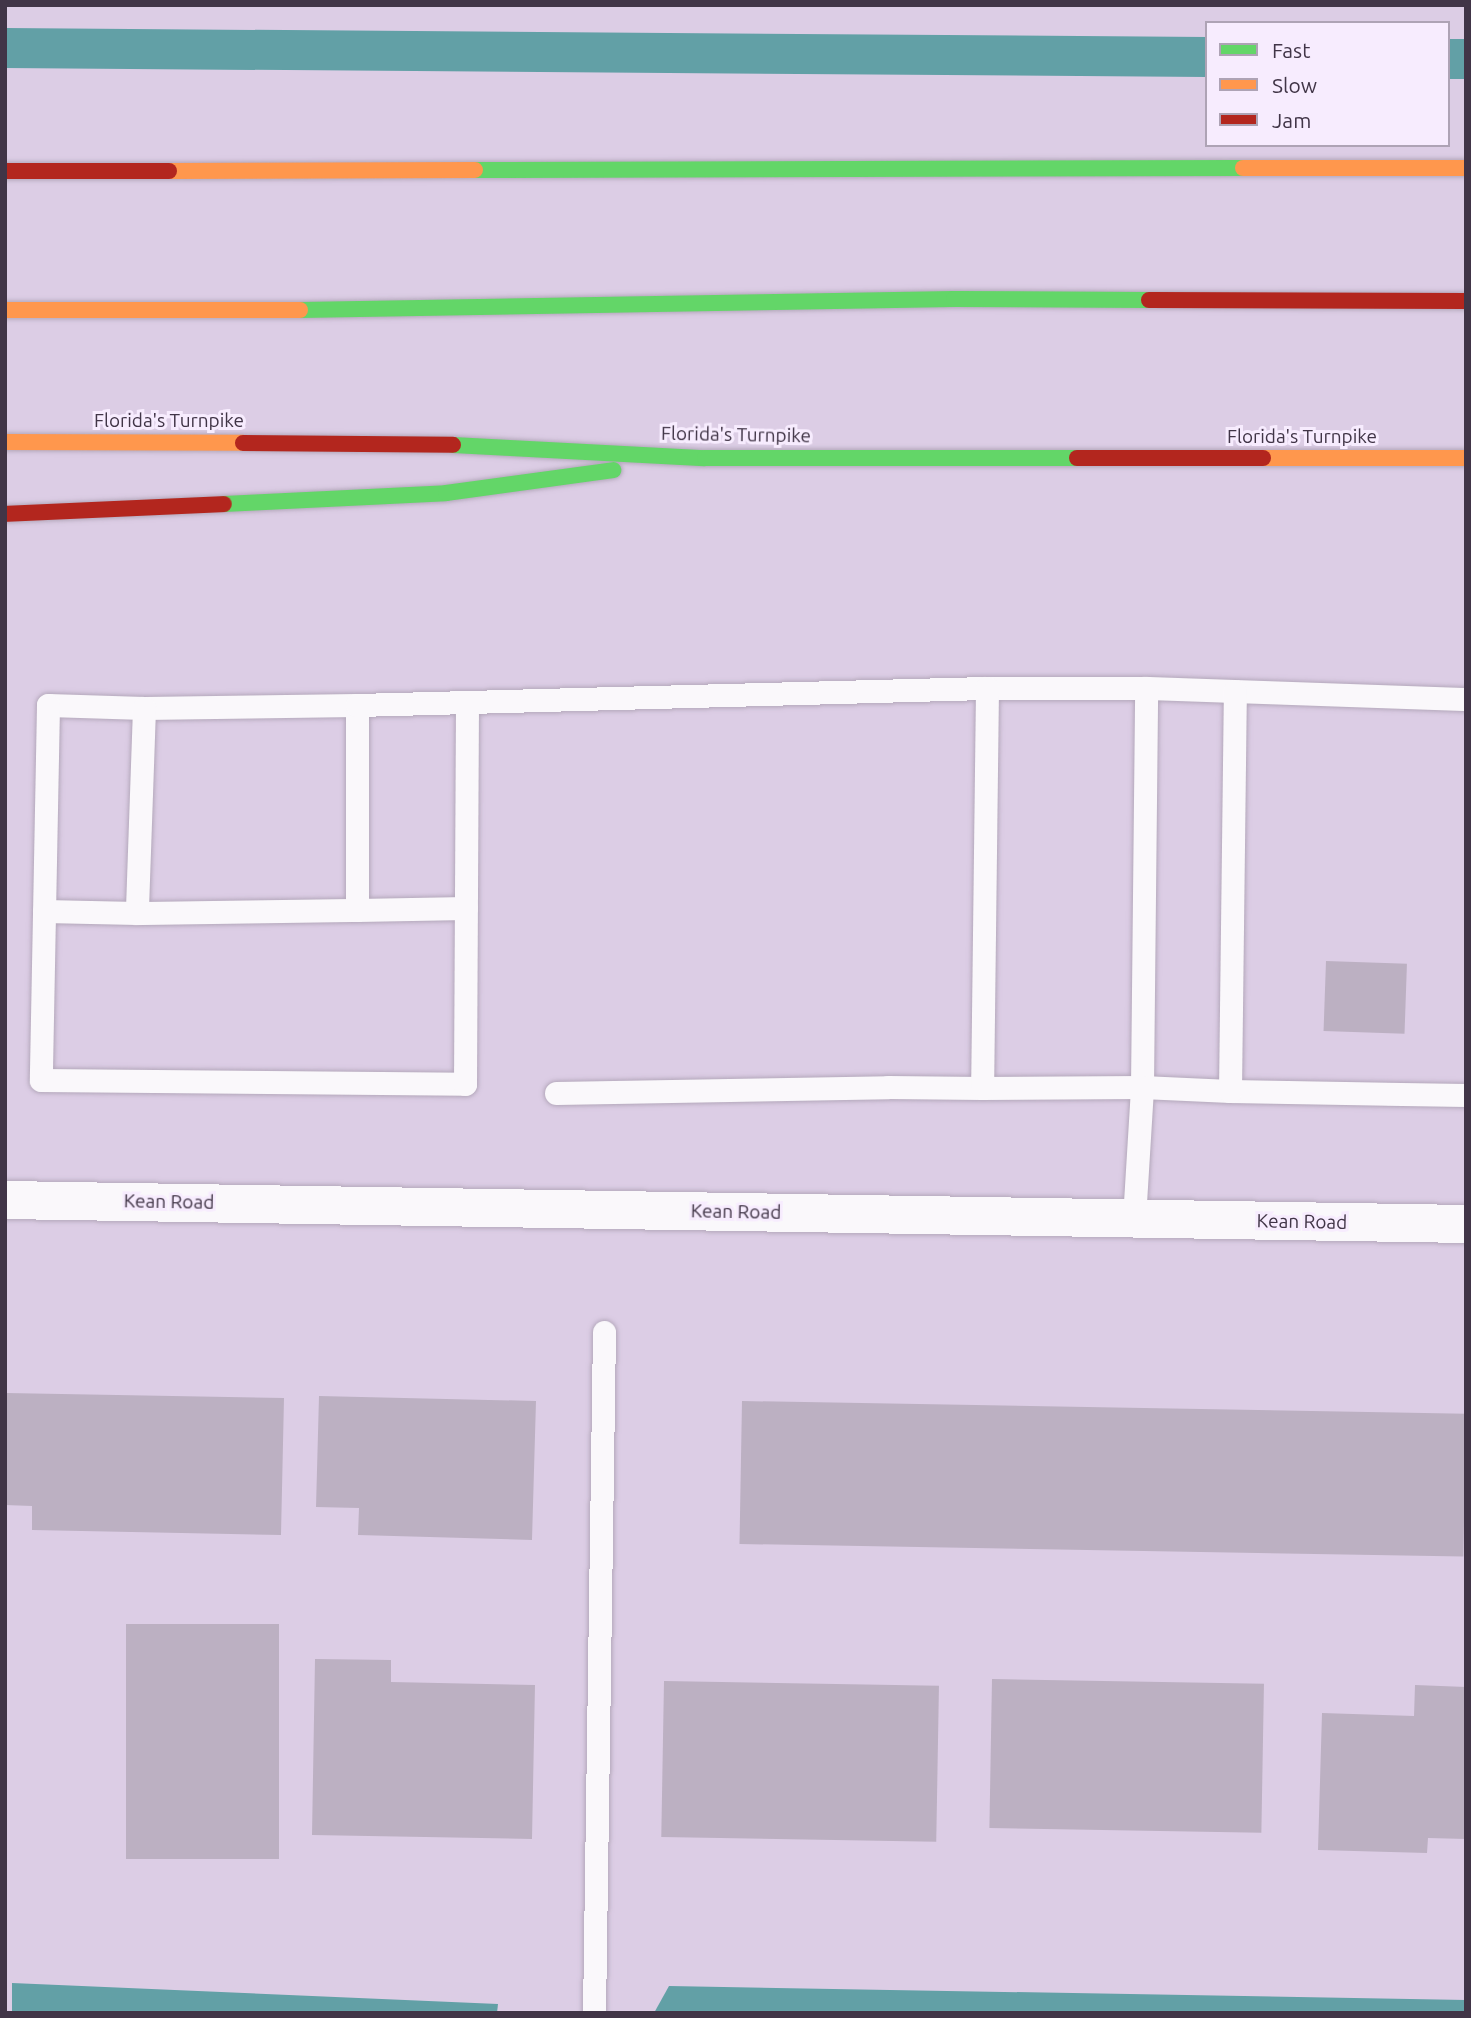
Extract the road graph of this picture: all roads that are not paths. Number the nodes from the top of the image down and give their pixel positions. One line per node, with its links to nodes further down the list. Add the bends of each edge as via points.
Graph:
1 (1466, 168): 2 (highway)
2 (5, 171)
3 (1466, 301): 4 (highway, via 954,299 203,312)
4 (5, 310)
5 (5, 442): 6 (highway, Florida's Turnpike, via 418,443)
6 (705, 458): 7 (highway, Florida's Turnpike); 8 (highway, via 446,492)
7 (1466, 458)
8 (5, 514)
9 (988, 688): 10 (lane); 13 (lane); 21 (lane)
10 (1146, 688): 11 (lane); 20 (lane)
11 (1235, 691): 12 (lane); 22 (lane)
12 (1466, 699)
13 (467, 702): 14 (lane); 16 (lane)
14 (357, 705): 15 (lane); 17 (lane)
15 (144, 708): 18 (lane, via 48,705); 19 (lane)
16 (466, 908): 17 (lane); 18 (lane, via 465,1084 41,1080)
17 (357, 910): 19 (lane)
18 (44, 911): 19 (lane)
19 (136, 913)
20 (1142, 1087): 21 (lane); 22 (lane); 26 (lane)
21 (982, 1088): 23 (lane)
22 (1230, 1091): 24 (lane)
23 (556, 1093)
24 (1466, 1095)
25 (5, 1200): 26 (street, Kean Road)
26 (1134, 1219): 27 (street, Kean Road)
27 (1466, 1224)
28 (604, 1332): 29 (lane)
29 (594, 2013)

